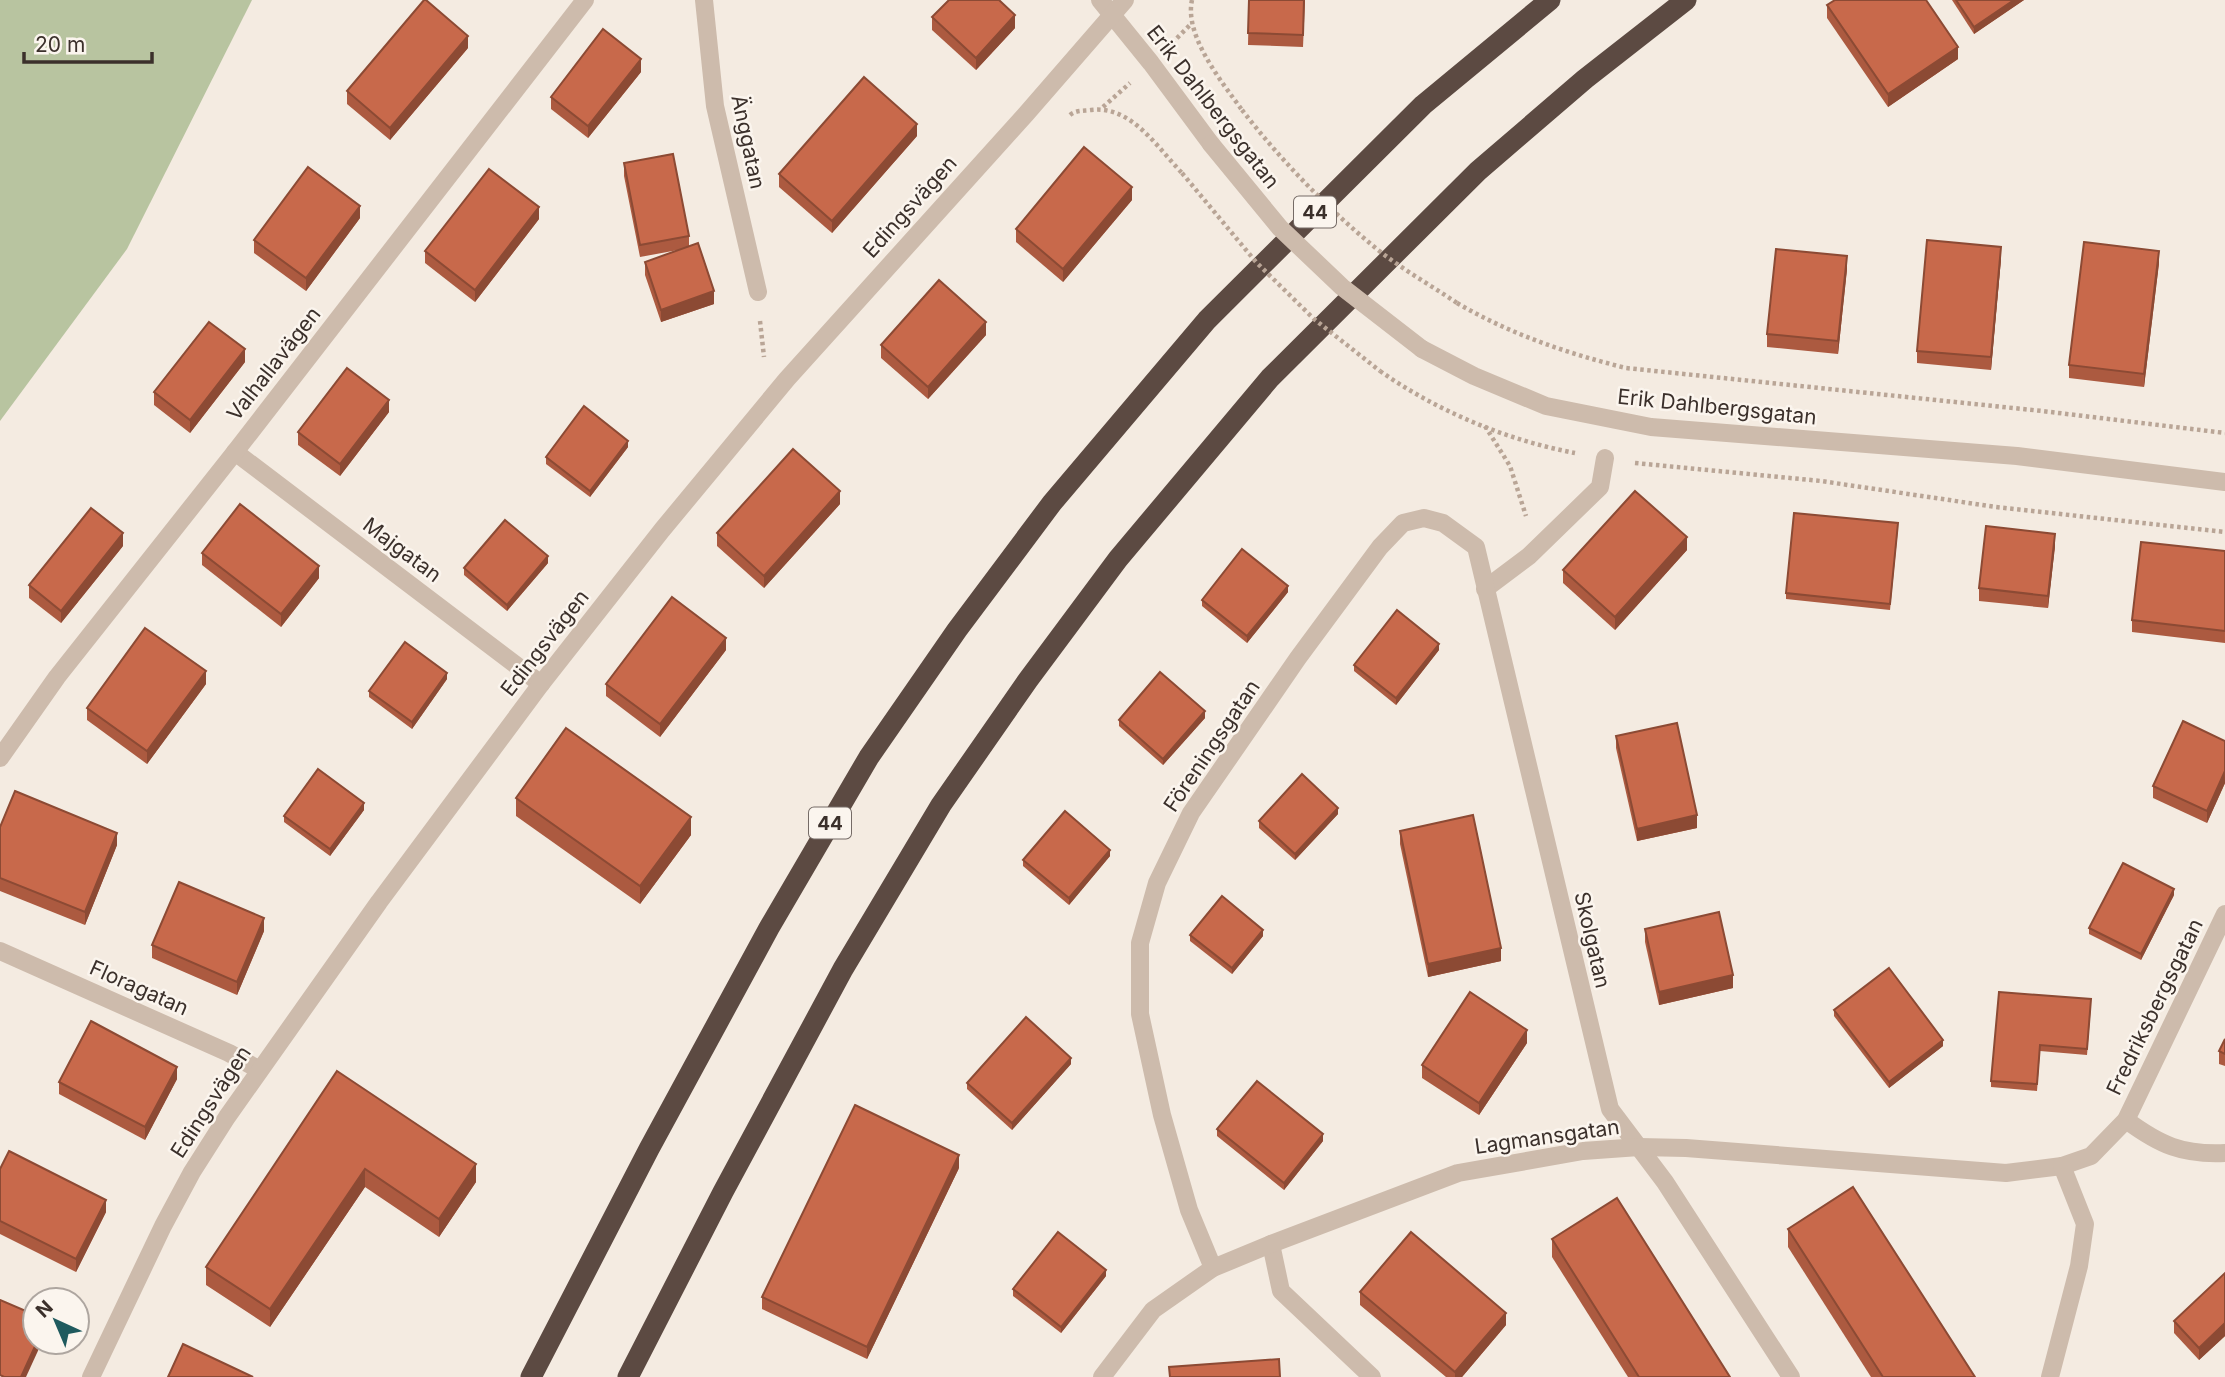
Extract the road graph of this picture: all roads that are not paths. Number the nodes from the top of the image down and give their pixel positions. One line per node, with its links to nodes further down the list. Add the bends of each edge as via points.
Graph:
1 (584, 0): 9 (street, Valhallavägen)
2 (704, 0): 8 (street, Änggatan, via 715,106)
3 (1100, 0): 7 (street, Erik Dahlbergsgatan)
4 (1125, 0): 7 (street, Edingsvägen)
5 (1550, 0): 26 (highway, 44, via 1423,105 1207,320 1052,503 965,619 869,757 769,928)
6 (1686, 0): 27 (highway, via 1478,171 1270,379 1118,559 941,805 899,875 843,969)
7 (1111, 15): 11 (street, Erik Dahlbergsgatan, bridge, via 1279,228 1342,287 1422,349 1474,376 1546,406 1651,427 2017,456); 14 (street, Edingsvägen, via 787,379)
8 (758, 292)
9 (235, 452): 14 (street, Majgatan); 15 (street, Valhallavägen, via 57,677)
10 (1605, 458): 13 (street, via 1600,487 1529,556)
11 (2225, 482)
12 (1403, 523): 13 (street, Skolgatan, via 1424,517 1460,533 1476,547); 24 (street, Föreningsgatan, via 1298,658 1191,813 1157,883 1140,943 1140,1014 1162,1115 1189,1210)
13 (1485, 589): 20 (street, Skolgatan, via 1610,1108)
14 (541, 684): 18 (street, Edingsvägen)
15 (0, 758)
16 (2225, 914): 19 (street, Fredriksbergsgatan)
17 (0, 951): 18 (street, Floragatan)
18 (258, 1069): 25 (street, Edingsvägen, via 180,1193)
19 (2126, 1120): 21 (street, Fredriksbergsgatan, via 2154,1140 2199,1154); 22 (street, Fredriksbergsgatan, via 2091,1156)
20 (1639, 1146): 22 (street, Lagmansgatan, via 2006,1173); 23 (street, Lagmansgatan, via 1458,1173); 30 (street, Skolgatan)
21 (2225, 1153)
22 (2062, 1166): 31 (street, via 2085,1224)
23 (1271, 1244): 24 (street, Lagmansgatan); 29 (street, via 1281,1291)
24 (1213, 1269): 28 (street, Lagmansgatan, via 1153,1310)
25 (91, 1377)
26 (531, 1377)
27 (628, 1377)
28 (1101, 1377)
29 (1372, 1377)
30 (1791, 1377)
31 (2050, 1377)

